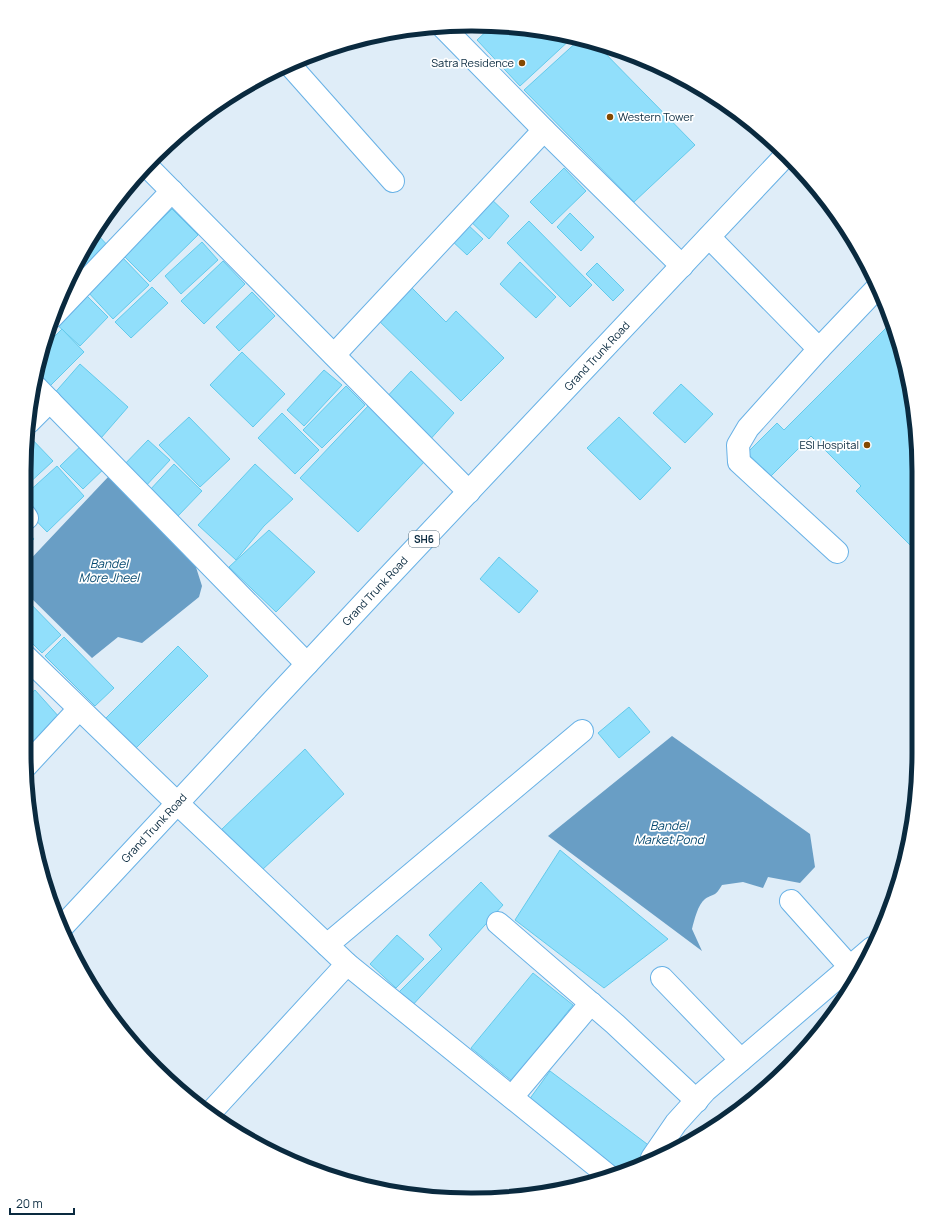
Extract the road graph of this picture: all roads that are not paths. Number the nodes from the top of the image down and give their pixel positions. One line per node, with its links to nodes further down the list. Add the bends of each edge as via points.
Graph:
1 (448, 32): 3 (street)
2 (293, 69): 6 (street)
3 (544, 130): 9 (street); 13 (street)
4 (782, 159): 8 (street, Grand Trunk Road / SH6)
5 (151, 170): 7 (street)
6 (393, 181)
7 (172, 191): 11 (street); 13 (street)
8 (709, 237): 9 (street, Grand Trunk Road / SH6); 12 (street)
9 (682, 266): 16 (street, Grand Trunk Road / SH6)
10 (873, 292): 12 (street)
11 (65, 304)
12 (819, 349): 17 (street, via 748,428 738,445 738,462)
13 (334, 355): 16 (street)
14 (43, 394): 15 (street); 19 (street)
15 (36, 408)
16 (469, 492): 19 (street, Grand Trunk Road / SH6)
17 (837, 552)
18 (31, 662): 20 (street)
19 (307, 664): 23 (street, Grand Trunk Road / SH6)
20 (79, 708): 22 (street); 23 (street)
21 (582, 731): 27 (street)
22 (31, 760)
23 (177, 803): 25 (street, Grand Trunk Road / SH6); 27 (street)
24 (791, 901): 30 (street)
25 (66, 923)
26 (498, 923): 32 (street)
27 (327, 945): 29 (street)
28 (862, 957): 30 (street)
29 (347, 964): 34 (street); 36 (street)
30 (850, 967): 33 (street)
31 (662, 978): 33 (street)
32 (592, 1003): 34 (street); 35 (street)
33 (741, 1060): 35 (street)
34 (512, 1097): 38 (street)
35 (696, 1101): 37 (street, via 676,1123)
36 (213, 1109)
37 (656, 1152)
38 (605, 1173)

